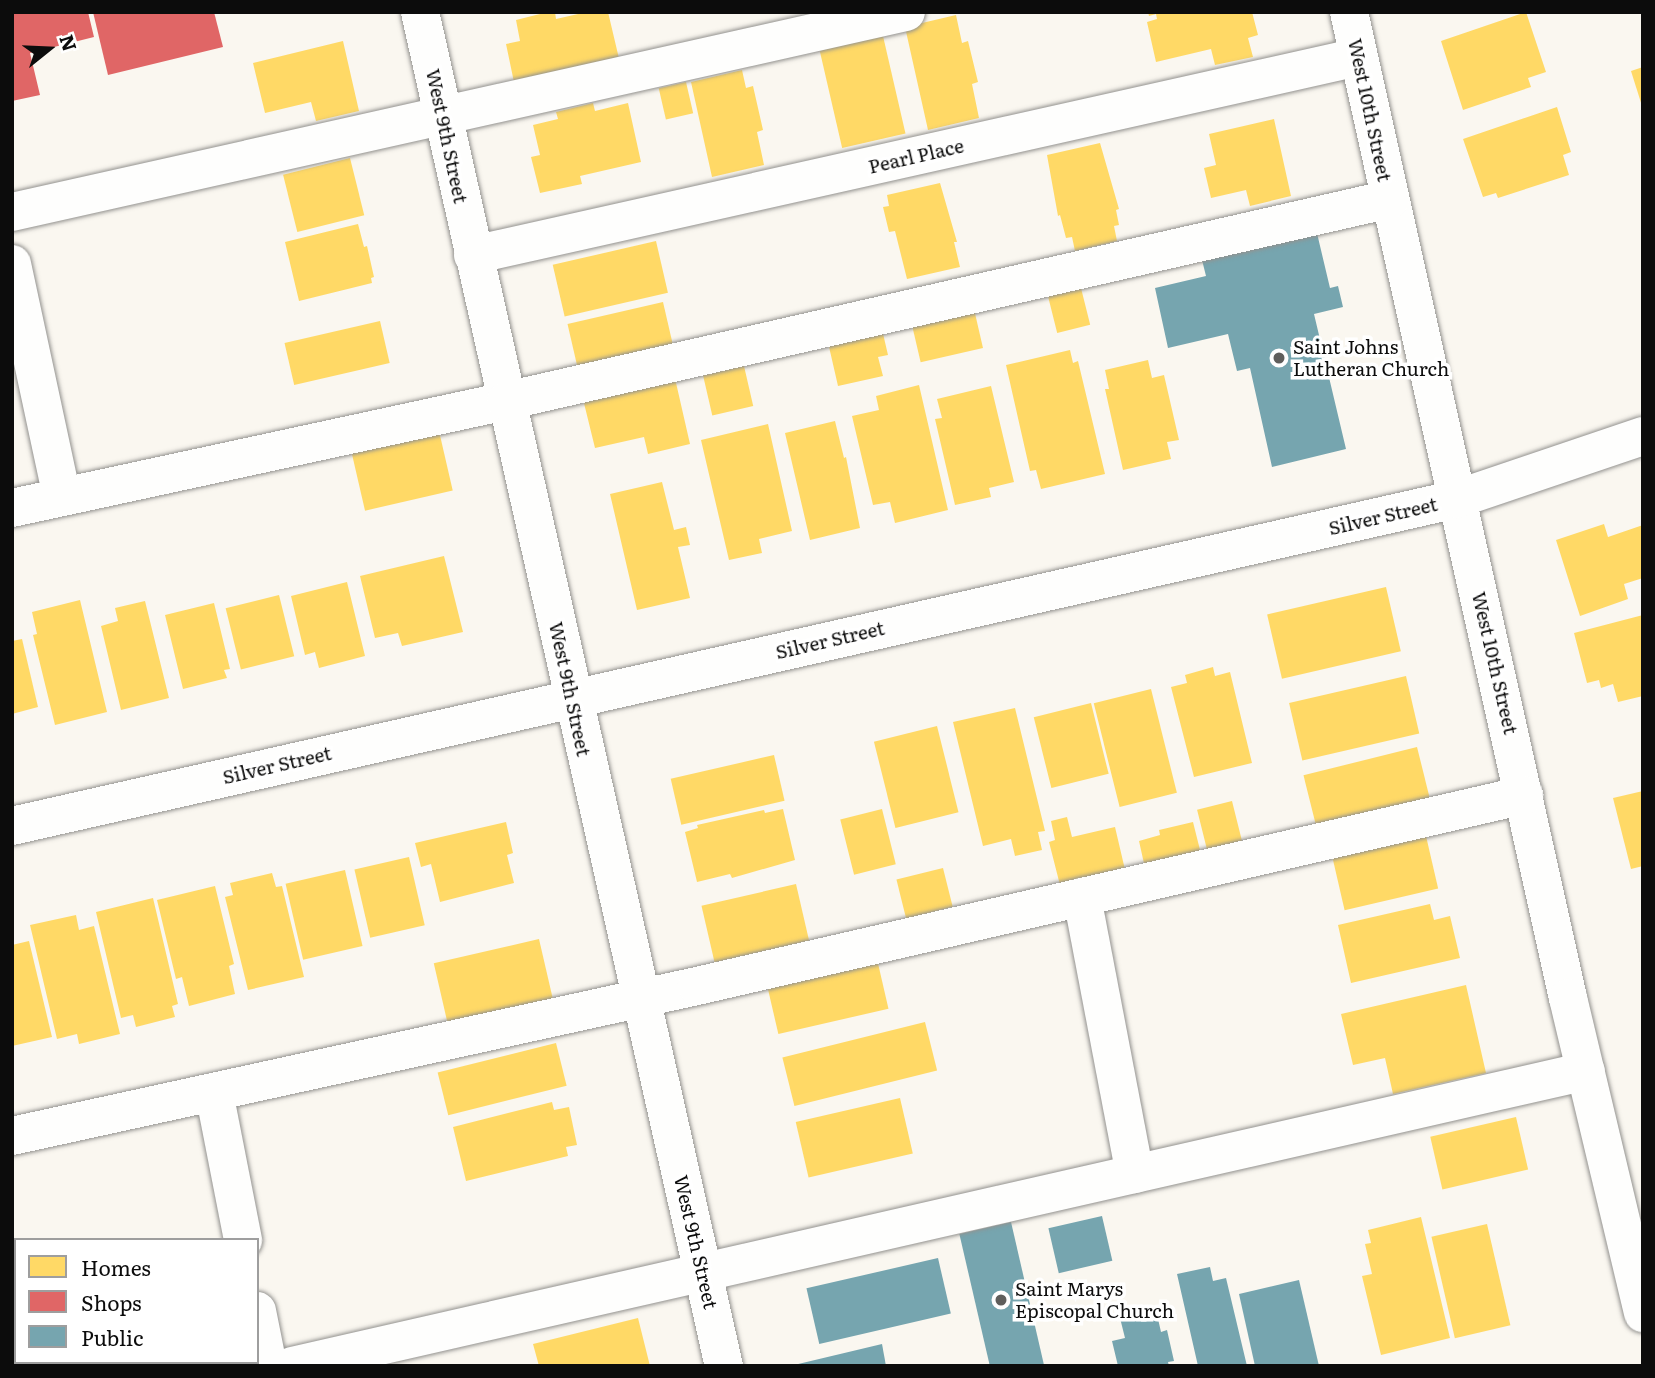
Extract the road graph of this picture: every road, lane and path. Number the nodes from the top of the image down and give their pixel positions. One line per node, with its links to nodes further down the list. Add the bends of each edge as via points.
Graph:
1 (420, 12): 5 (street, West 9th Street)
2 (906, 12): 5 (street)
3 (1349, 12): 4 (street, West 10th Street)
4 (1358, 57): 6 (street, West 10th Street); 8 (street, Pearl Place)
5 (443, 118): 7 (street); 8 (street, West 9th Street)
6 (1390, 200): 10 (street); 13 (street, West 10th Street)
7 (12, 212)
8 (474, 255): 10 (street, West 9th Street)
9 (12, 264): 12 (street)
10 (506, 401): 12 (street); 15 (street, West 9th Street)
11 (1643, 436): 13 (street, Silver Street)
12 (62, 497): 14 (street)
13 (1457, 499): 15 (street, Silver Street); 16 (street, West 10th Street)
14 (12, 508)
15 (572, 698): 17 (street, Silver Street); 19 (street, West 9th Street)
16 (1524, 795): 18 (street); 20 (street, West 10th Street)
17 (12, 826)
18 (1082, 897): 19 (street); 23 (street)
19 (641, 999): 21 (street); 25 (street, West 9th Street)
20 (1586, 1071): 23 (street); 26 (street, West 10th Street)
21 (214, 1092): 22 (street); 24 (street)
22 (12, 1136)
23 (1135, 1174): 25 (street)
24 (243, 1238)
25 (703, 1273): 29 (street); 30 (street, West 9th Street)
26 (1643, 1313)
27 (259, 1321): 28 (street)
28 (268, 1366)
29 (292, 1366)
30 (724, 1366)

